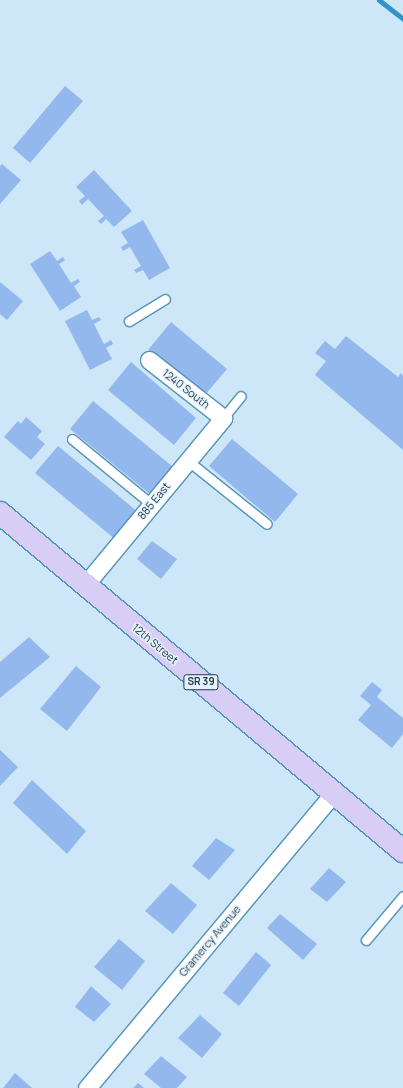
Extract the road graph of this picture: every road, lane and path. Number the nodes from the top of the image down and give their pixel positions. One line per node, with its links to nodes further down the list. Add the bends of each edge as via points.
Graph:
1 (165, 299): 2 (lane)
2 (129, 321)
3 (149, 360): 5 (street, 1240 South)
4 (241, 396): 5 (lane)
5 (223, 418): 7 (street, 885 East)
6 (72, 439): 8 (lane)
7 (187, 460): 8 (street, 885 East); 10 (lane)
8 (151, 504): 11 (street, 885 East)
9 (0, 513): 11 (main road, 12th Street / SR 39)
10 (267, 524)
11 (85, 585): 12 (main road, 12th Street / SR 39)
12 (334, 793): 13 (main road, 12th Street / SR 39); 16 (street, Gramercy Avenue)
13 (403, 851)
14 (403, 896): 15 (lane)
15 (366, 940)
16 (87, 1088)

